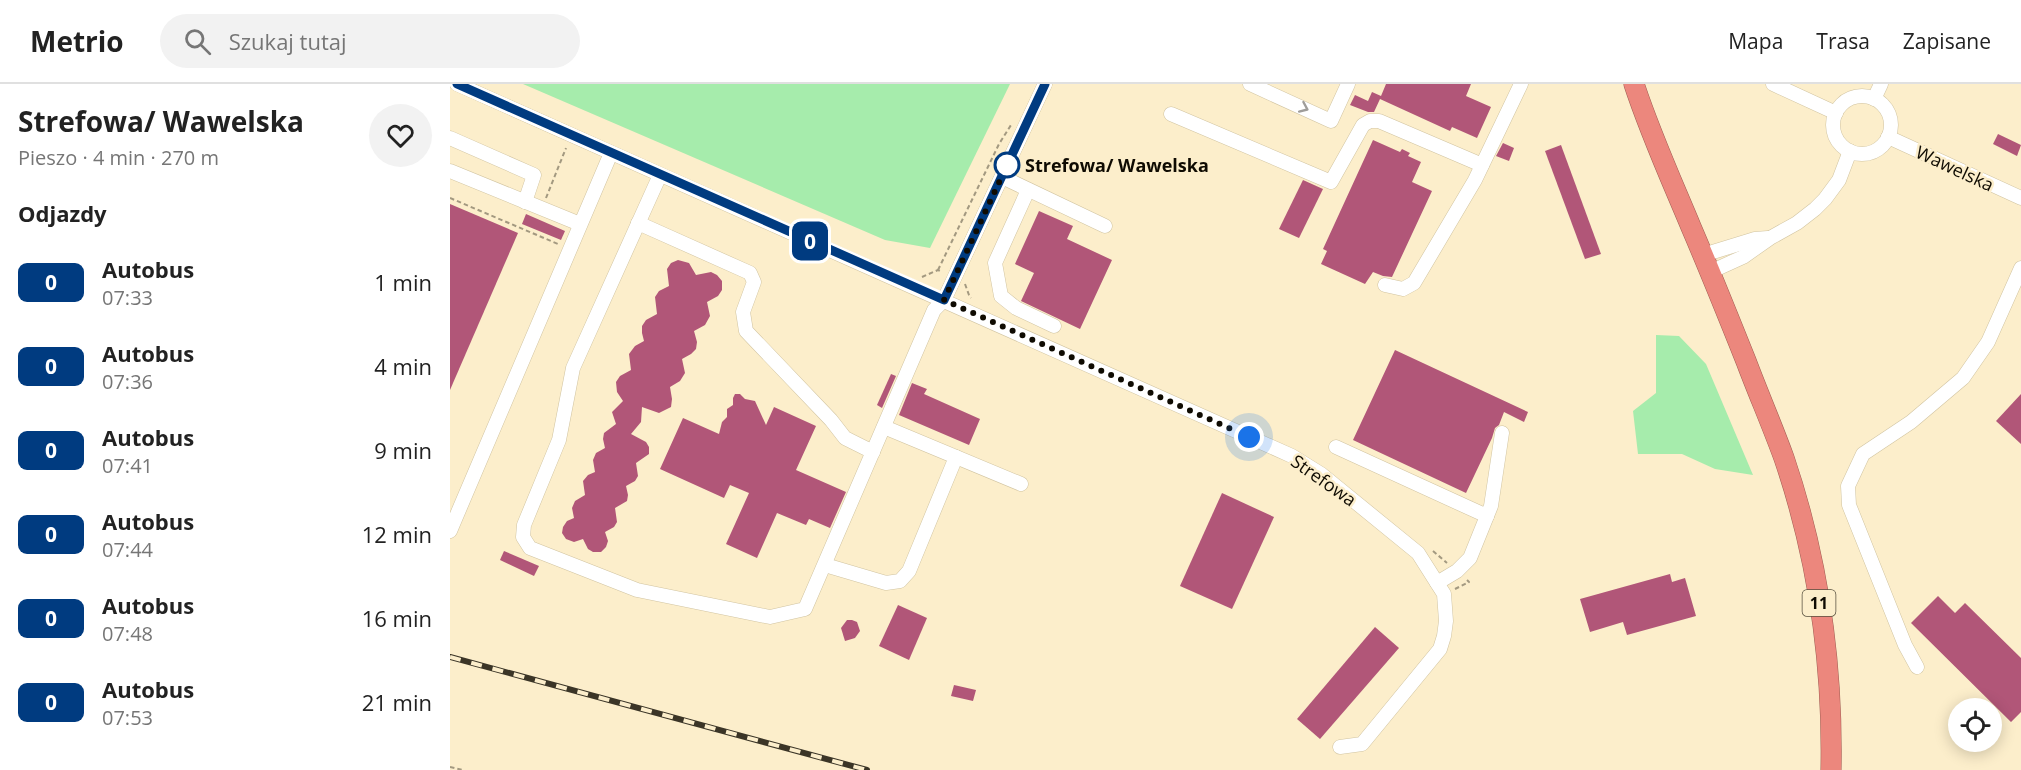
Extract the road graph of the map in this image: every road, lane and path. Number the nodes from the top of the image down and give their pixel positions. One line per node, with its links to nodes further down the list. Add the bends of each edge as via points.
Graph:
1 (457, 84): 17 (street, Strefowa)
2 (1045, 84): 21 (street)
3 (1250, 84): 4 (street, one-way to 4, via 1331,121)
4 (1348, 84)
5 (1521, 84): 18 (street)
6 (1634, 84): 31 (highway, 11)
7 (1773, 84): 10 (street)
8 (1881, 84): 9 (street)
9 (1874, 99): 10 (street, via 1852,98); 13 (street, via 1889,116)
10 (1836, 113): 16 (street, via 1835,135)
11 (1171, 114): 18 (street, via 1332,182 1363,125 1370,121 1379,121)
12 (1014, 118): 33 (path)
13 (1888, 137): 16 (street, via 1872,152); 24 (street, Wawelska)
14 (450, 138): 25 (street, via 534,175)
15 (566, 148): 26 (path)
16 (1850, 151): 31 (street, via 1839,180 1825,199 1797,223 1743,257)
17 (610, 153): 20 (street, Strefowa); 28 (street)
18 (1482, 165): 34 (street, via 1414,283 1403,289)
19 (450, 171): 25 (street)
20 (660, 175): 27 (street); 35 (street, Strefowa)
21 (1002, 177): 22 (street); 35 (street)
22 (1028, 190): 29 (street); 36 (street, via 995,263 1001,296 1016,308)
23 (450, 198): 30 (path)
24 (2021, 198)
25 (525, 202): 26 (street)
26 (542, 209): 28 (street)
27 (638, 223): 40 (street, via 750,273 754,282 743,312 746,331 845,438); 45 (street, via 573,368 559,440 524,525 523,537 530,548 637,590 770,617 806,609)
28 (580, 224): 30 (street)
29 (1105, 226)
30 (569, 249): 44 (street)
31 (1707, 263): 51 (highway, 11, via 1777,440 1803,524 1825,642)
32 (2021, 268): 47 (street, via 1988,342 1963,378 1911,422 1863,454 1848,486 1849,505)
33 (938, 270)
34 (1385, 285)
35 (944, 300): 37 (street, via 934,310); 46 (street, Strefowa, via 1300,460 1418,553)
36 (1054, 326)
37 (884, 427): 40 (street); 41 (street)
38 (1502, 434): 43 (street)
39 (1336, 447): 43 (street)
40 (873, 452): 45 (street)
41 (956, 457): 42 (street); 45 (street, via 909,571 900,581 885,584)
42 (1021, 484)
43 (1487, 516): 46 (street, via 1470,558)
44 (450, 531)
45 (825, 565)
46 (1441, 588): 48 (street, via 1446,621 1440,649 1362,744)
47 (1917, 667)
48 (1340, 747)
49 (450, 767): 50 (path)
50 (463, 770)
51 (1831, 770)

